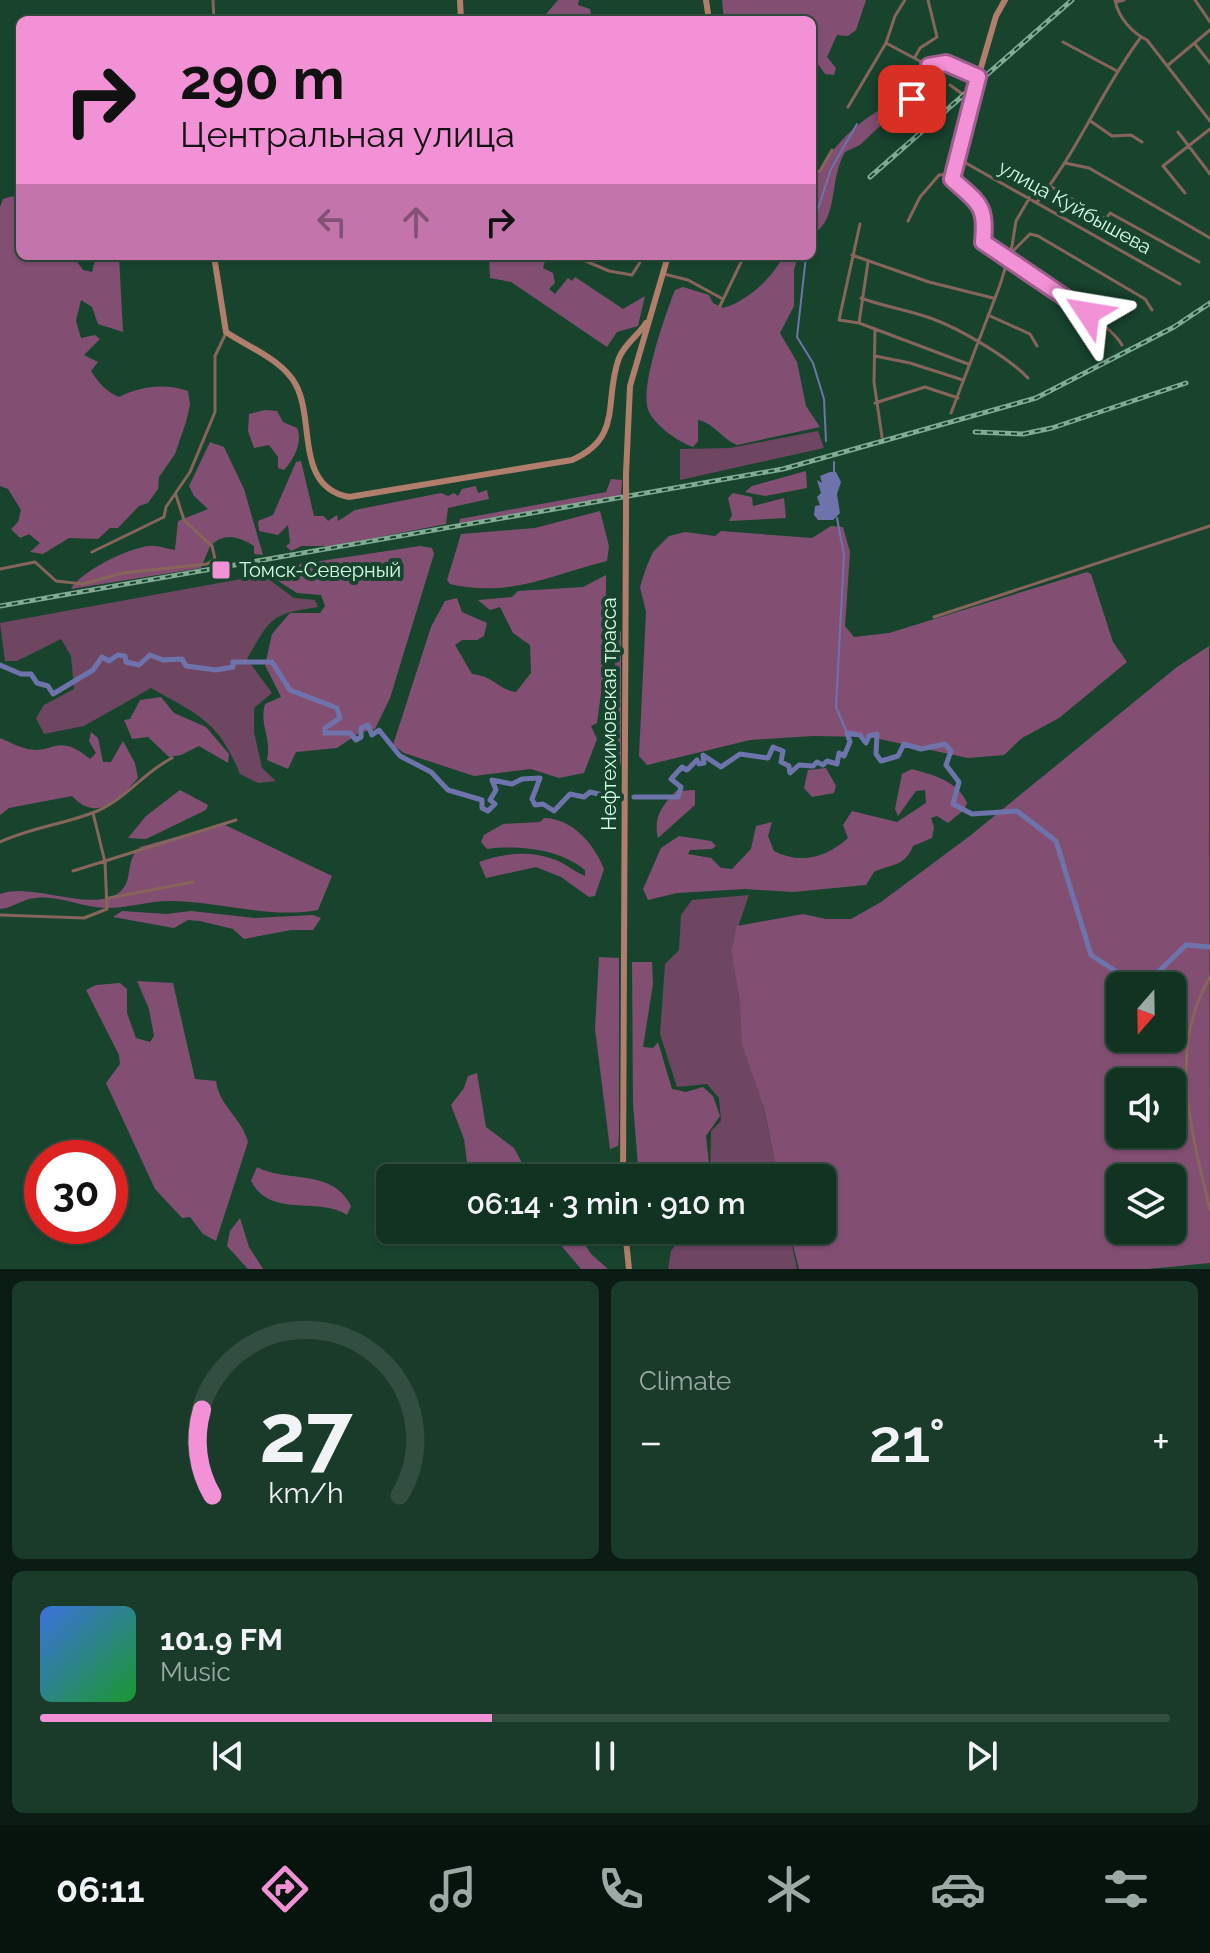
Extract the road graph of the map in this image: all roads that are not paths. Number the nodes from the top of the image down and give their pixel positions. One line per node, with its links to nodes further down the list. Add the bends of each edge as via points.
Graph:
1 (905, 0): 11 (street)
2 (928, 0): 13 (street, via 937,37)
3 (1005, 0): 18 (main road)
4 (1124, 0): 6 (street)
5 (1195, 0): 7 (street)
6 (1115, 1): 9 (street, via 1116,10)
7 (1210, 22)
8 (1210, 30): 12 (street)
9 (1141, 37): 16 (street); 17 (street)
10 (1063, 42): 17 (street)
11 (886, 43): 13 (street); 21 (street)
12 (1194, 43): 14 (street); 16 (street)
13 (915, 57): 15 (street)
14 (1210, 63)
15 (929, 66): 18 (street, via 946,63); 24 (street, via 924,90)
16 (1167, 66): 23 (street)
17 (1117, 71): 22 (street)
18 (978, 77): 20 (main road)
19 (950, 85): 20 (street)
20 (972, 101): 30 (main road)
21 (848, 107)
22 (1089, 120): 27 (street, via 1112,136 1131,135); 31 (street)
23 (1210, 121)
24 (877, 123)
25 (1210, 129): 28 (street)
26 (1178, 132): 28 (street)
27 (1142, 142)
28 (1189, 145): 34 (street); 36 (street, via 1163,166)
29 (832, 150): 32 (street)
30 (955, 157): 33 (main road); 37 (street, улица Куйбышева)
31 (1065, 163): 35 (street); 41 (street, via 1089,168)
32 (816, 172)
33 (950, 174): 39 (street, via 939,175); 43 (street, via 979,201 986,223 980,242)
34 (1210, 174)
35 (1050, 186): 38 (street); 50 (street)
36 (1185, 193)
37 (1030, 197): 38 (street, улица Куйбышева); 43 (street, via 1016,221)
38 (1037, 202): 52 (street, улица Куйбышева)
39 (908, 221)
40 (860, 224): 42 (street)
41 (1210, 238)
42 (852, 255): 49 (street); 60 (street, via 838,318)
43 (1006, 258): 54 (street); 57 (street, via 1030,234 1038,236 1145,299); 64 (street, via 1115,333)
44 (215, 260): 62 (main road)
45 (583, 260): 46 (street, via 632,275)
46 (641, 260)
47 (667, 260): 51 (main road, Нефтехимовская трасса)
48 (742, 260): 55 (street)
49 (868, 262): 53 (street); 54 (street)
50 (1199, 262)
51 (662, 274): 55 (street, via 688,280); 59 (main road, Нефтехимовская трасса)
52 (1180, 284)
53 (861, 298): 60 (street); 63 (street, via 935,320)
54 (994, 298): 58 (street)
55 (723, 299): 56 (street)
56 (720, 306)
57 (1152, 310)
58 (988, 315): 63 (street); 65 (street, via 1030,334)
59 (646, 323): 66 (main road); 67 (main road, Нефтехимовская трасса)
60 (859, 323): 61 (street)
61 (875, 329): 68 (street); 69 (street)
62 (226, 332): 66 (main road, via 292,378 314,471 332,492 349,497 585,454 607,427); 76 (street, via 215,356 215,412)
63 (977, 343): 69 (street); 70 (street)
64 (1122, 345)
65 (1037, 346)
66 (622, 352): 67 (main road)
67 (637, 352): 91 (main road, Нефтехимовская трасса, bridge, via 627,407)
68 (875, 356): 71 (street); 73 (street)
69 (968, 364): 71 (street)
70 (1028, 378)
71 (963, 380): 72 (street)
72 (958, 398): 73 (street, via 925,387); 74 (street)
73 (875, 403): 75 (street)
74 (951, 413)
75 (882, 437)
76 (176, 495): 78 (street, via 164,517); 79 (street, via 184,520 212,546 215,559 207,564 123,573 83,584 56,581 35,562)
77 (1210, 526): 80 (street)
78 (92, 552)
79 (0, 569)
80 (934, 617)
81 (172, 758): 82 (street)
82 (93, 813): 84 (street); 85 (street)
83 (236, 820): 85 (street)
84 (0, 842)
85 (105, 862): 86 (street); 88 (street)
86 (73, 871)
87 (193, 882): 88 (street)
88 (109, 898): 89 (street, via 107,909 84,918)
89 (0, 915)
90 (1210, 977): 92 (street, via 1195,1007 1184,1065)
91 (623, 1164)
92 (1210, 1210)
93 (626, 1244): 94 (main road)
94 (629, 1269)

